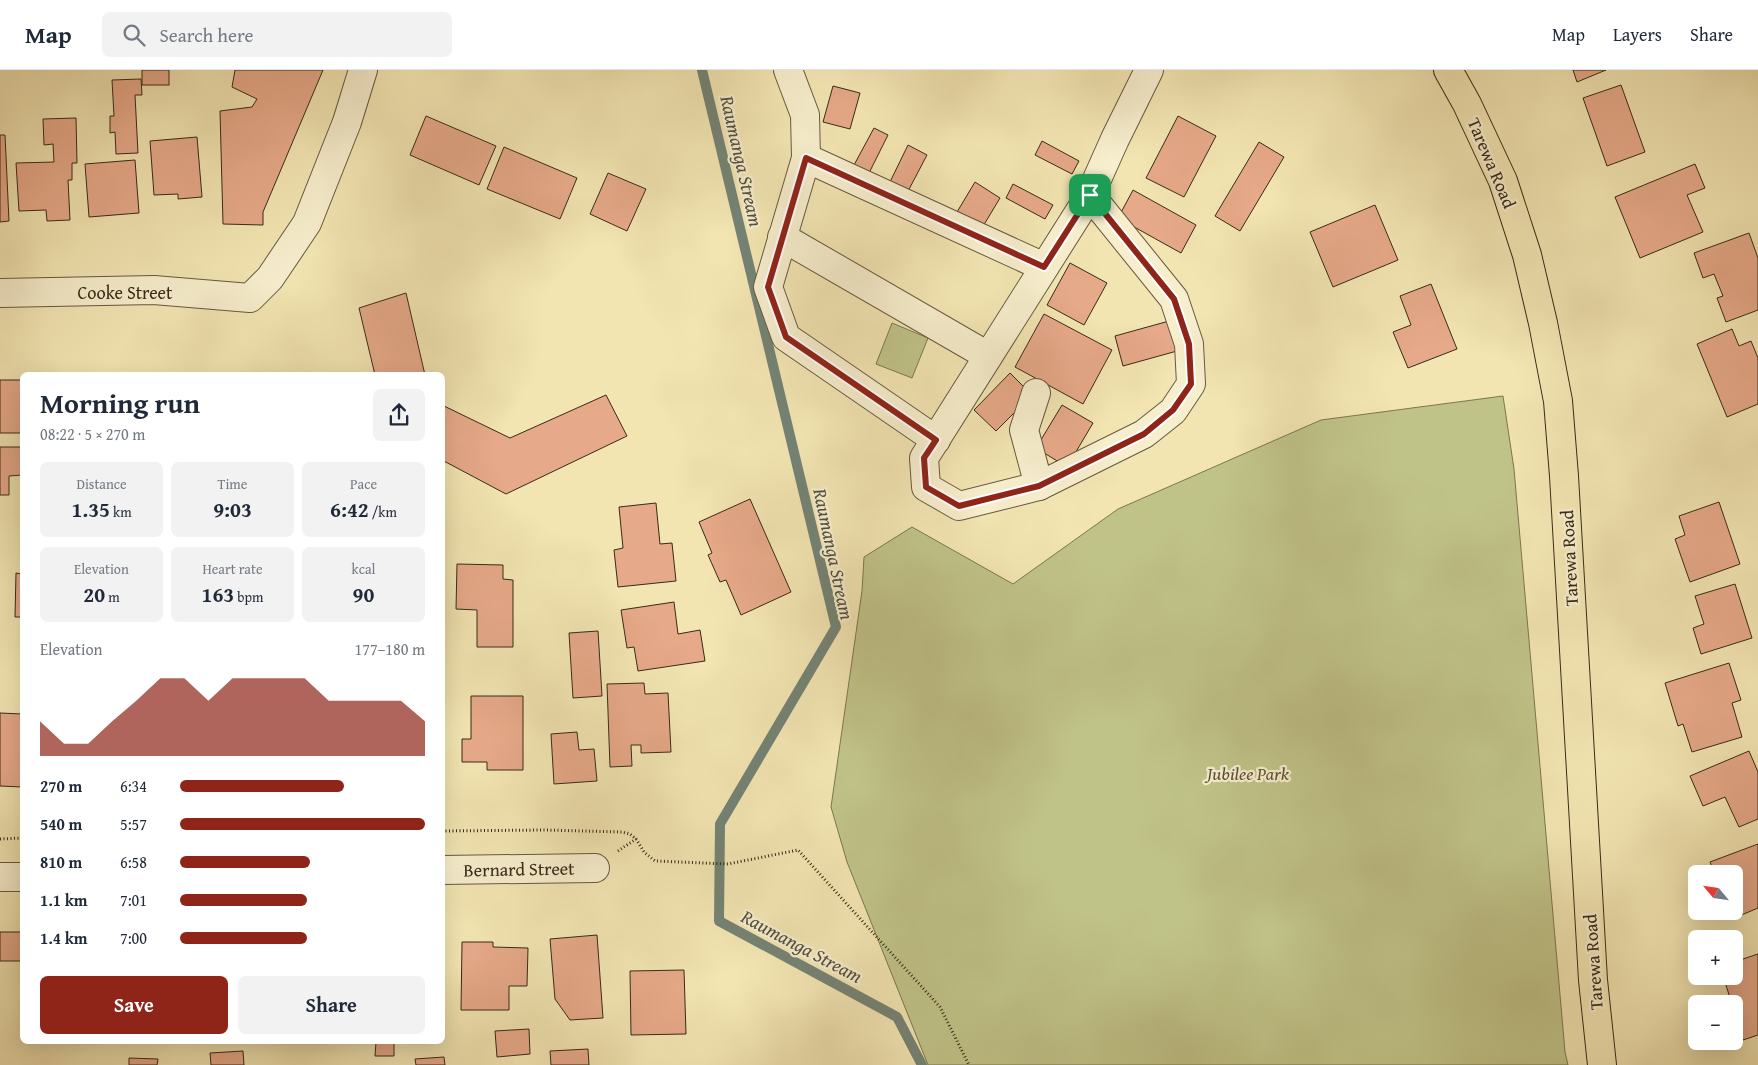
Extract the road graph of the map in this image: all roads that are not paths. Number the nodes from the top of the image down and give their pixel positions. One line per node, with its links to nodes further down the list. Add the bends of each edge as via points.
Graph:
1 (363, 70): 9 (street, Cooke Street, via 347,122 307,223 270,278 250,298 154,290)
2 (788, 70): 5 (street, via 805,115)
3 (1149, 70): 6 (street)
4 (1448, 70): 18 (main road, Tarewa Road, via 1503,181 1527,255 1558,401 1593,980)
5 (806, 158): 7 (street); 8 (street)
6 (1090, 195): 8 (street); 13 (street, via 1174,299 1189,344 1191,384 1173,410 1144,434)
7 (782, 237): 10 (street); 12 (street, via 768,287 786,337)
8 (1044, 267): 10 (street)
9 (0, 294)
10 (988, 356): 12 (street)
11 (1036, 393): 13 (street, via 1024,430)
12 (936, 440): 13 (street, via 924,458 926,487 959,506)
13 (1039, 486)
14 (596, 868): 15 (street, Bernard Street)
15 (445, 870)
16 (0, 877): 17 (street)
17 (20, 877)
18 (1602, 1065)

